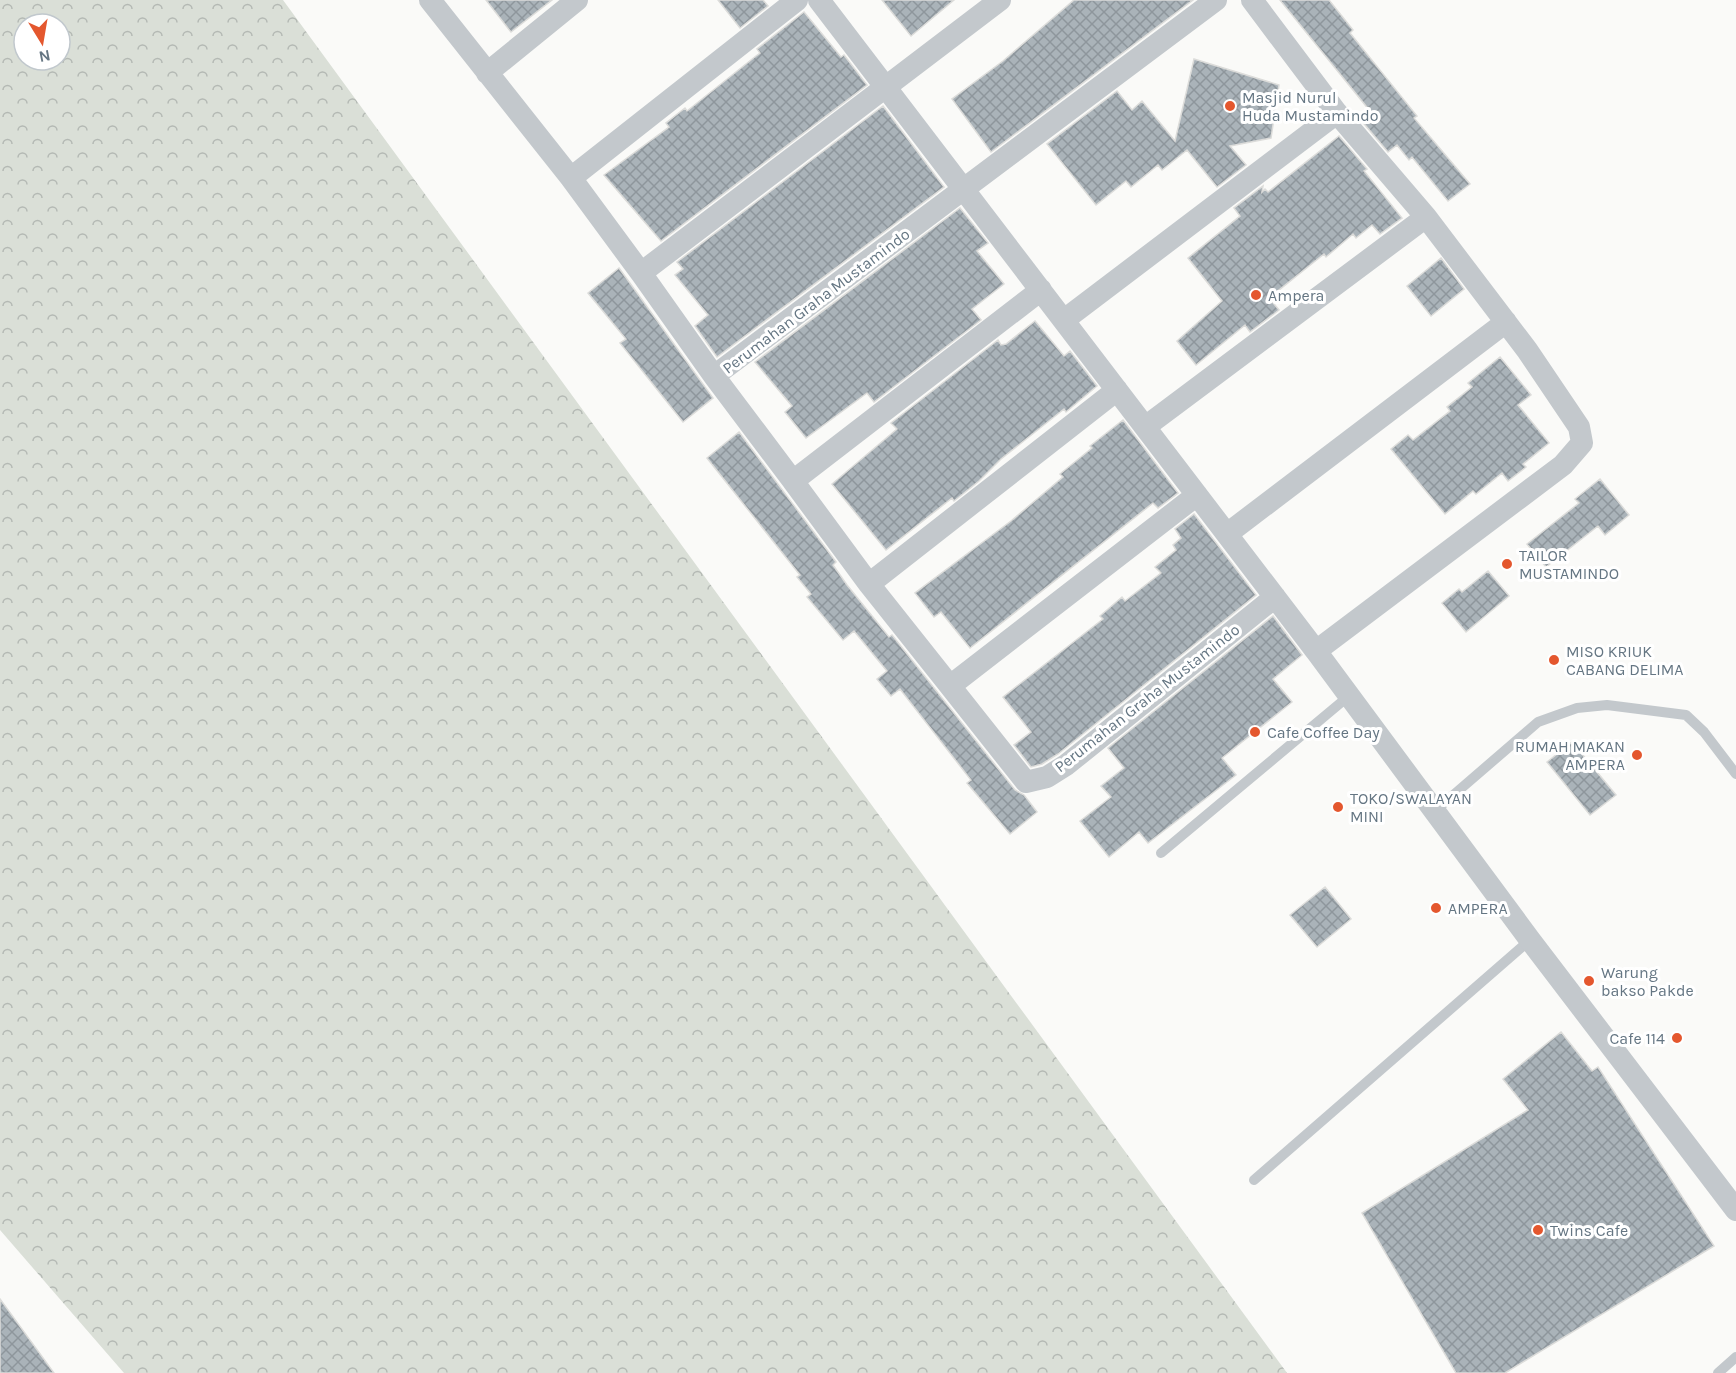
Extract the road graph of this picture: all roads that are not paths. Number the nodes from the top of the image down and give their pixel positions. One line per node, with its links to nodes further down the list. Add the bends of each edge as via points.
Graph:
1 (430, 0): 8 (street)
2 (577, 0): 8 (street)
3 (796, 0): 11 (street)
4 (819, 0): 9 (street)
5 (1000, 0): 9 (street)
6 (1216, 0): 12 (street, Perumahan Graha Mustamindo)
7 (1252, 0): 10 (street)
8 (487, 73): 11 (street)
9 (885, 86): 12 (street); 14 (street)
10 (1337, 113): 13 (street); 16 (street)
11 (571, 178): 14 (street)
12 (964, 190): 15 (street); 18 (street, Perumahan Graha Mustamindo)
13 (1426, 217): 17 (street); 20 (street)
14 (641, 273): 18 (street)
15 (1041, 290): 16 (street); 21 (street)
16 (1064, 320): 19 (street)
17 (1506, 322): 23 (street); 26 (street, via 1579,427 1582,443 1563,465)
18 (714, 376): 21 (street, Perumahan Graha Mustamindo)
19 (1117, 390): 20 (street); 24 (street)
20 (1145, 427): 22 (street)
21 (793, 481): 24 (street, Perumahan Graha Mustamindo)
22 (1197, 495): 23 (street); 27 (street)
23 (1227, 534): 25 (street)
24 (869, 584): 27 (street, Perumahan Graha Mustamindo)
25 (1275, 597): 26 (street); 27 (street, Perumahan Graha Mustamindo, via 1047,777 1026,782)
26 (1316, 651): 28 (street)
27 (950, 686)
28 (1350, 695): 30 (street); 31 (lane)
29 (1736, 774): 30 (lane, via 1686,715 1607,705 1577,708 1538,722)
30 (1436, 810): 32 (street)
31 (1161, 853)
32 (1530, 940): 33 (lane); 34 (street)
33 (1254, 1180)
34 (1736, 1210)
35 (1736, 1357): 36 (lane)
36 (1718, 1373)

